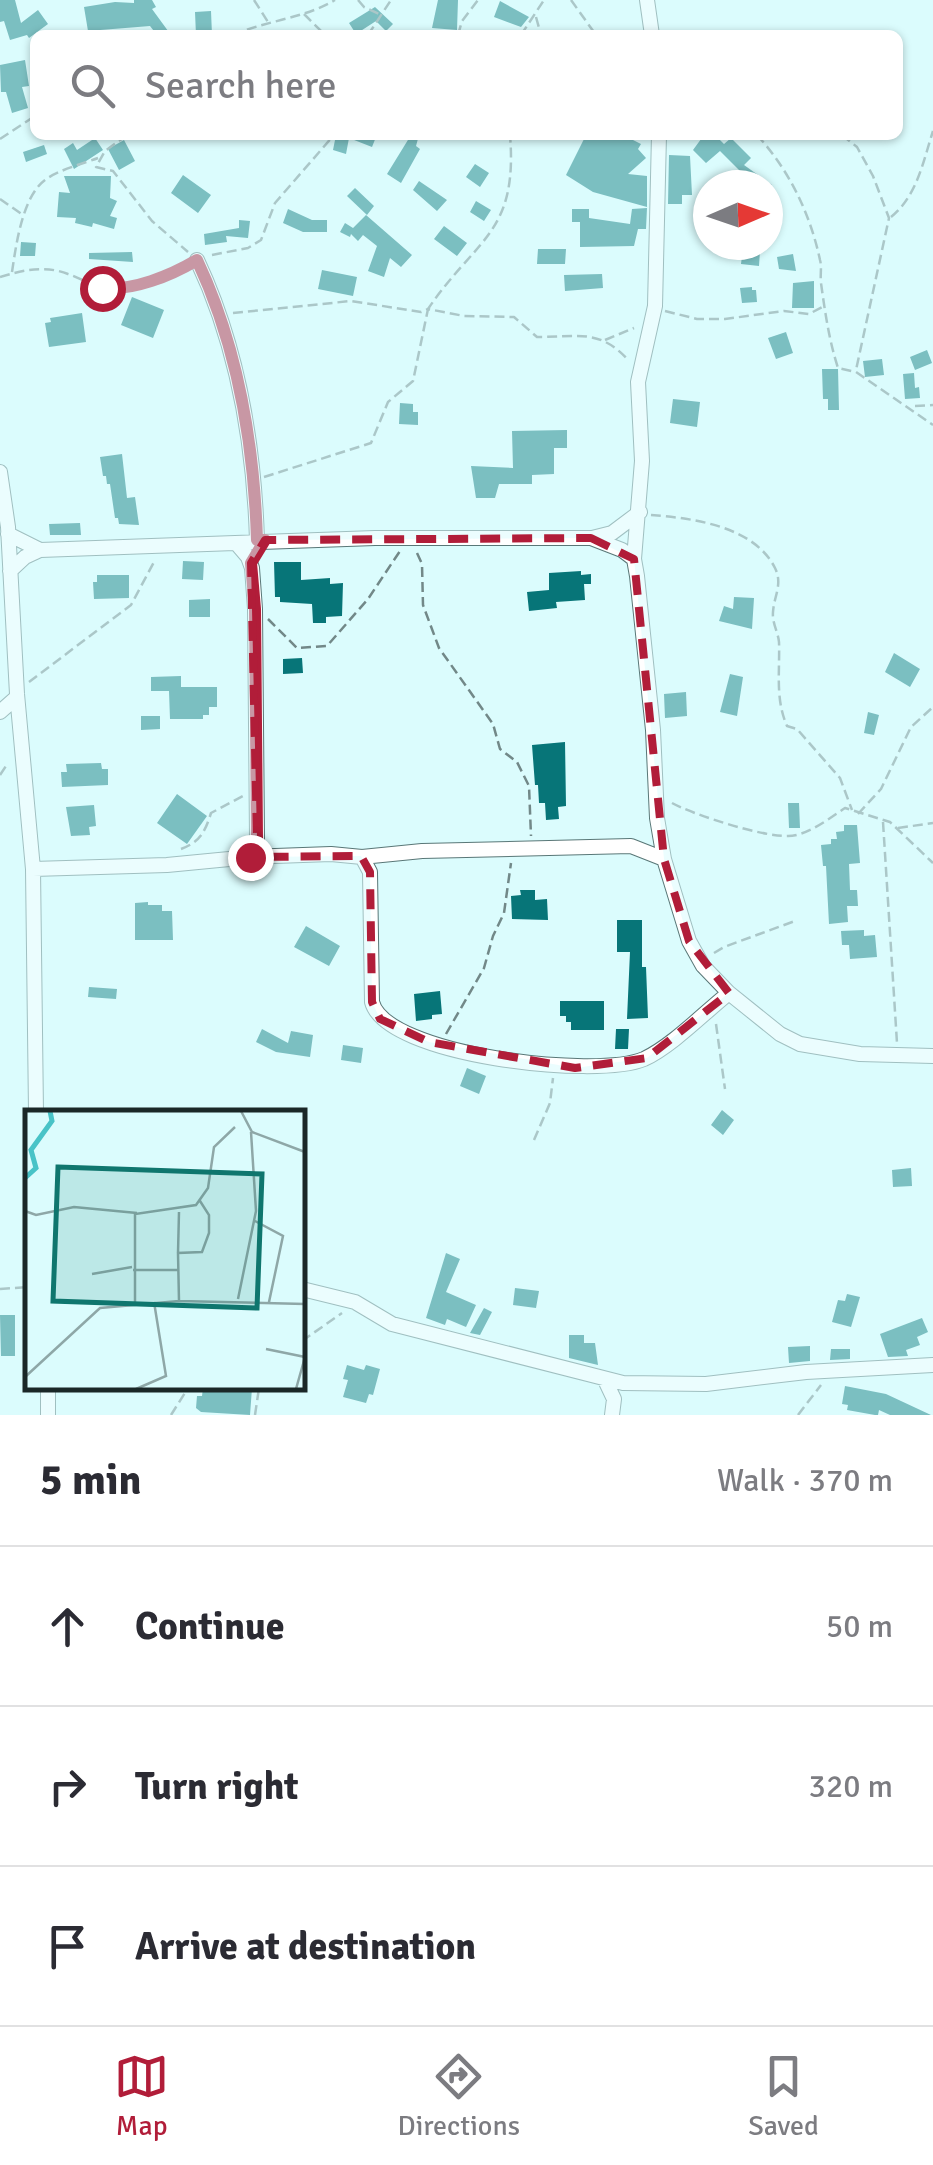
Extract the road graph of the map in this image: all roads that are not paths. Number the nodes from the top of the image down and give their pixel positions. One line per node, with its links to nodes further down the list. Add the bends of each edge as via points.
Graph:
1 (647, 0): 2 (street)
2 (651, 30)
3 (660, 140): 6 (street, via 654,311 638,368)
4 (197, 260): 9 (street, via 221,314 239,386)
5 (0, 472): 7 (street)
6 (640, 513): 8 (street, via 612,534); 12 (street)
7 (8, 534): 11 (street); 14 (street)
8 (591, 538): 9 (street); 12 (street)
9 (261, 540): 10 (street); 13 (street)
10 (236, 543): 11 (street); 13 (street)
11 (40, 550): 14 (street)
12 (634, 558): 19 (street)
13 (251, 563): 17 (street, via 257,838)
14 (10, 572): 15 (street)
15 (17, 695): 16 (street); 20 (street)
16 (0, 712)
17 (250, 857): 18 (street); 20 (street)
18 (362, 857): 19 (street, via 630,846); 21 (street, via 370,872 374,1010 402,1034 575,1068 647,1058)
19 (664, 859): 21 (street, via 689,941)
20 (33, 869): 23 (street)
21 (729, 993): 22 (street, via 800,1044)
22 (933, 1056)
23 (36, 1110)
24 (305, 1290): 26 (street, via 355,1302 392,1324)
25 (933, 1365): 26 (street, via 676,1386)
26 (605, 1380): 27 (street)
27 (612, 1415)

